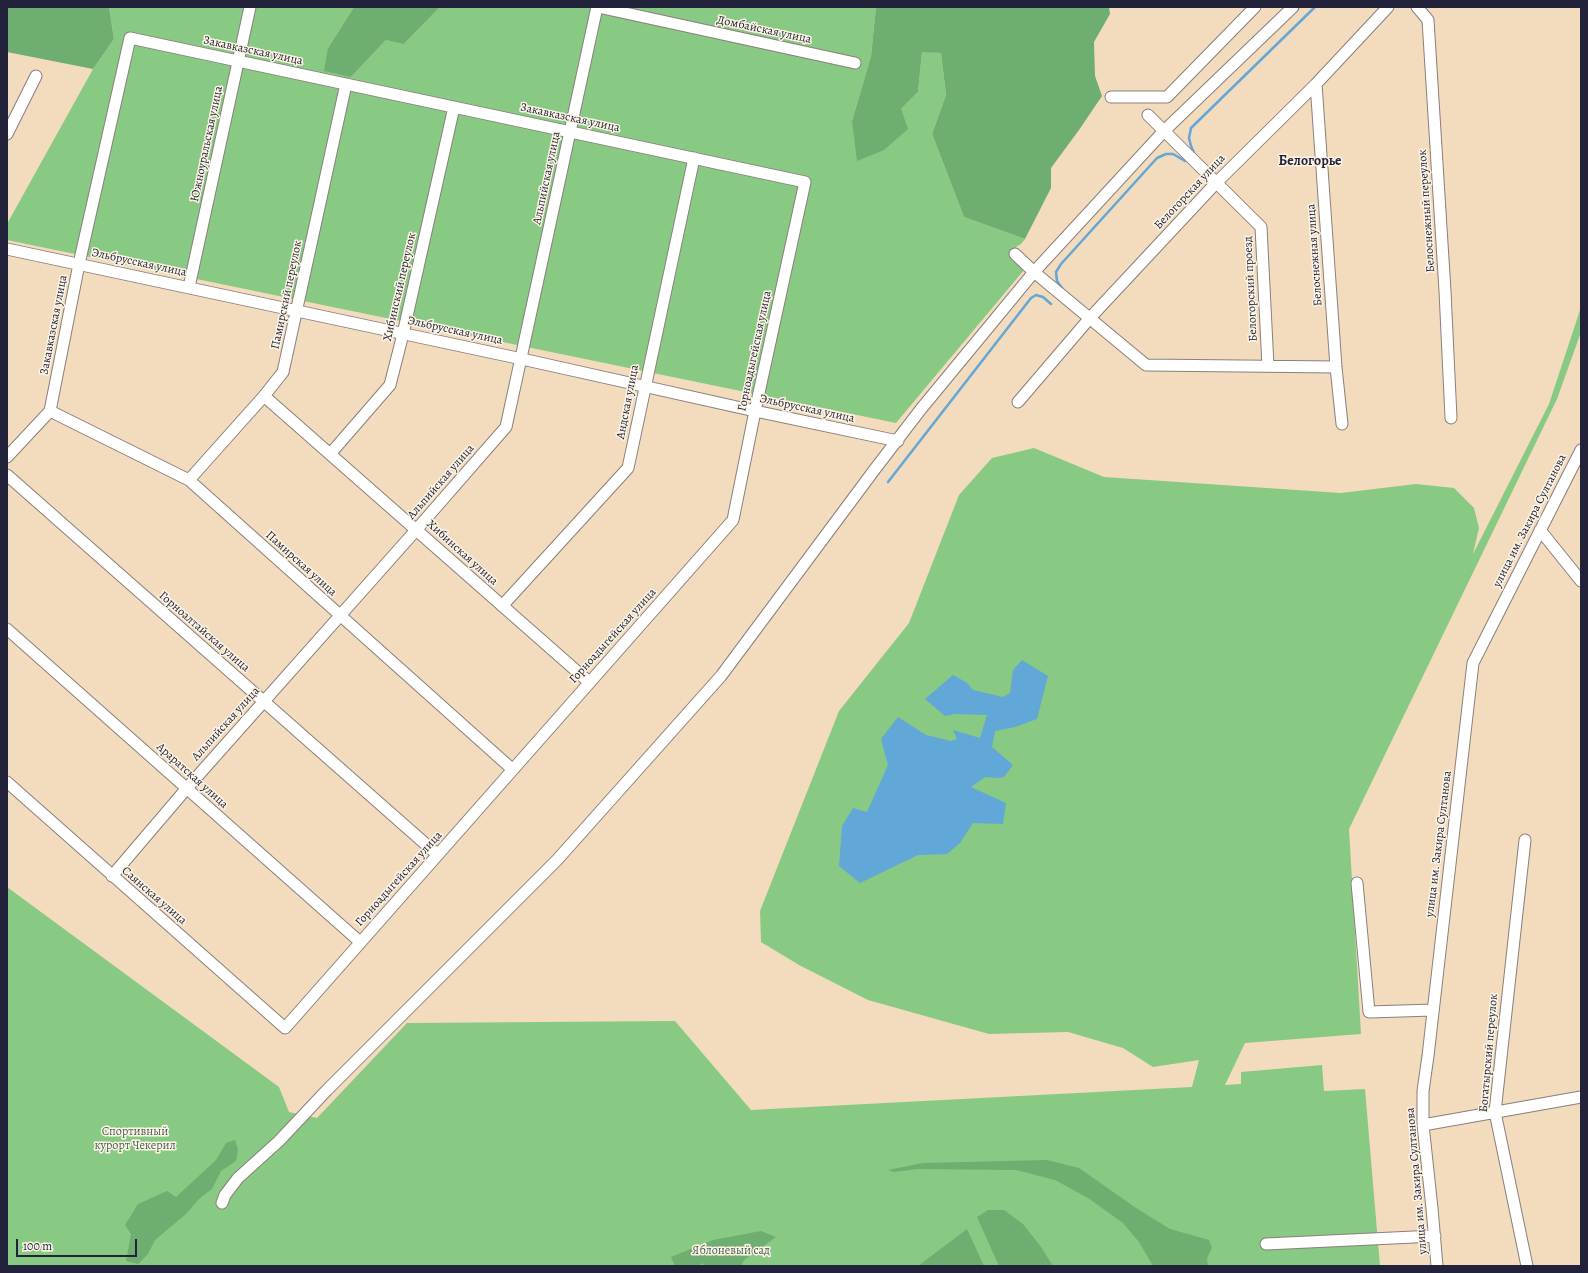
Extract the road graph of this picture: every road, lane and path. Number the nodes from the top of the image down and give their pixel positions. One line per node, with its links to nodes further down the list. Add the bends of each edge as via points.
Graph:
1 (250, 7): 7 (street, Южноуральская улица)
2 (598, 7): 8 (street, Домбайская улица); 16 (street, Альпийская улица)
3 (1255, 7): 12 (street, via 1167,97)
4 (1293, 7): 15 (street)
5 (1388, 7): 11 (street, Белогорская улица)
6 (1417, 7): 37 (street, Белоснежный переулок, via 1428,20)
7 (238, 61): 10 (street, Закавказская улица); 23 (street, Закавказская улица, via 130,38); 25 (street, Южноуральская улица)
8 (854, 63)
9 (36, 76): 17 (street)
10 (346, 84): 13 (street, Закавказская улица); 26 (street, Памирский переулок)
11 (1316, 84): 20 (street, Белогорская улица); 31 (street, Белоснежная улица)
12 (1111, 97)
13 (454, 107): 16 (street, Закавказская улица); 28 (street, Хибинский переулок)
14 (1148, 115): 15 (street, Белогорский проезд)
15 (1164, 131): 20 (street, Белогорский проезд); 24 (street)
16 (570, 132): 18 (street, Закавказская улица); 29 (street, Альпийская улица)
17 (7, 134)
18 (694, 158): 19 (street, Закавказская улица); 32 (street, Андская улица)
19 (805, 182): 36 (street, Горноадыгейская улица)
20 (1216, 183): 27 (street, Белогорская улица); 30 (street, Белогорский проезд, via 1261,226)
21 (7, 249): 23 (street, Эльбрусская улица)
22 (1015, 254): 24 (street)
23 (79, 264): 25 (street, Эльбрусская улица); 35 (street, Закавказская улица)
24 (1034, 272): 27 (street); 39 (street, via 921,409)
25 (189, 287): 26 (street, Эльбрусская улица)
26 (297, 311): 28 (street, Эльбрусская улица); 33 (street, Памирский переулок, via 283,372)
27 (1089, 319): 30 (street, via 1146,365); 34 (street, Белогорская улица)
28 (404, 334): 29 (street, Эльбрусская улица); 41 (street, Хибинский переулок, via 390,385)
29 (522, 359): 32 (street, Эльбрусская улица); 45 (street, Альпийская улица, via 506,427)
30 (1268, 366): 31 (street)
31 (1336, 367): 38 (street, Белоснежная улица)
32 (644, 386): 36 (street, Эльбрусская улица); 48 (street, Андская улица, via 628,468)
33 (264, 396): 41 (street, Хибинская улица); 44 (street, Памирский переулок)
34 (1018, 402)
35 (50, 411): 42 (street); 44 (street, Памирская улица)
36 (755, 411): 39 (street, Эльбрусская улица); 51 (street, Горноадыгейская улица, via 733,520)
37 (1451, 418)
38 (1342, 424)
39 (898, 441): 66 (street, via 721,676 557,860 278,1141 238,1178)
40 (1581, 450): 46 (street, улица им. Закира Султанова)
41 (331, 454): 45 (street, Хибинская улица)
42 (7, 457)
43 (7, 476): 52 (street, Горноалтайская улица)
44 (189, 480): 49 (street, Памирская улица)
45 (417, 529): 48 (street, Хибинская улица); 49 (street, Альпийская улица)
46 (1540, 530): 47 (street); 61 (street, улица им. Закира Султанова, via 1473,663)
47 (1581, 581)
48 (502, 606): 51 (street, Хибинская улица)
49 (339, 616): 52 (street, Альпийская улица); 53 (street, Памирская улица)
50 (7, 629): 55 (street, Араратская улица)
51 (589, 682): 53 (street, Горноадыгейская улица)
52 (263, 701): 55 (street, Альпийская улица); 57 (street, Горноалтайская улица)
53 (512, 769): 57 (street, Горноадыгейская улица)
54 (7, 782): 58 (street, Саянская улица)
55 (186, 788): 58 (street, Альпийская улица); 60 (street, Араратская улица)
56 (1525, 840): 64 (street, Богатырский переулок)
57 (438, 855): 60 (street, Горноадыгейская улица)
58 (112, 876): 62 (street, Саянская улица)
59 (1358, 882): 61 (street, via 1369,1012)
60 (360, 942): 62 (street, Горноадыгейская улица)
61 (1433, 1010): 65 (street, улица им. Закира Султанова, via 1423,1091)
62 (284, 1028)
63 (1581, 1097): 64 (street)
64 (1495, 1112): 65 (street); 70 (street, Богатырский переулок)
65 (1423, 1125): 67 (street, улица им. Закира Султанова)
66 (222, 1203)
67 (1435, 1236): 68 (street); 69 (street, улица им. Закира Султанова)
68 (1266, 1244)
69 (1437, 1266)
70 (1527, 1266)

